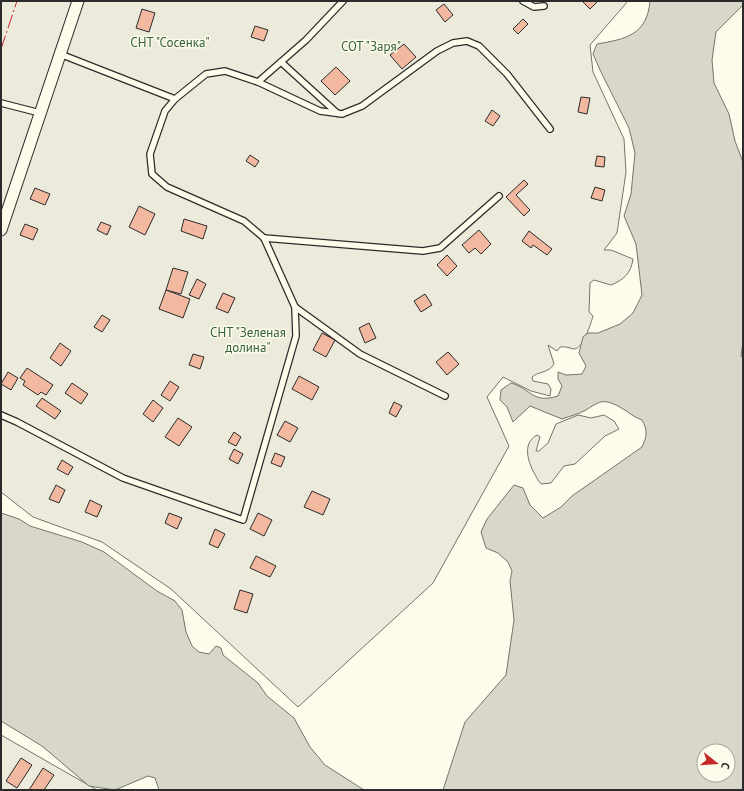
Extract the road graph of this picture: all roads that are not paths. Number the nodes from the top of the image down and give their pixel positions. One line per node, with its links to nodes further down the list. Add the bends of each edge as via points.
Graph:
1 (78, 1): 5 (street)
2 (343, 1): 6 (lane)
3 (523, 1): 4 (lane, via 534,7)
4 (544, 6)
5 (60, 54): 8 (lane); 10 (street)
6 (281, 62): 7 (lane); 11 (lane)
7 (258, 82): 8 (lane, via 225,71 206,74); 11 (lane, via 320,111)
8 (175, 99): 15 (lane, via 166,111 150,154 152,174 167,187 244,221)
9 (1, 102): 10 (lane)
10 (40, 113): 14 (street)
11 (338, 113): 12 (lane, via 342,114 362,106 437,51 453,43 467,41 479,46 507,74)
12 (550, 129)
13 (500, 196): 15 (lane, via 440,248 423,251)
14 (1, 230)
15 (264, 238): 16 (lane)
16 (295, 307): 17 (lane, via 360,354); 18 (lane, via 296,336 243,520 124,478)
17 (445, 396)
18 (1, 415)

